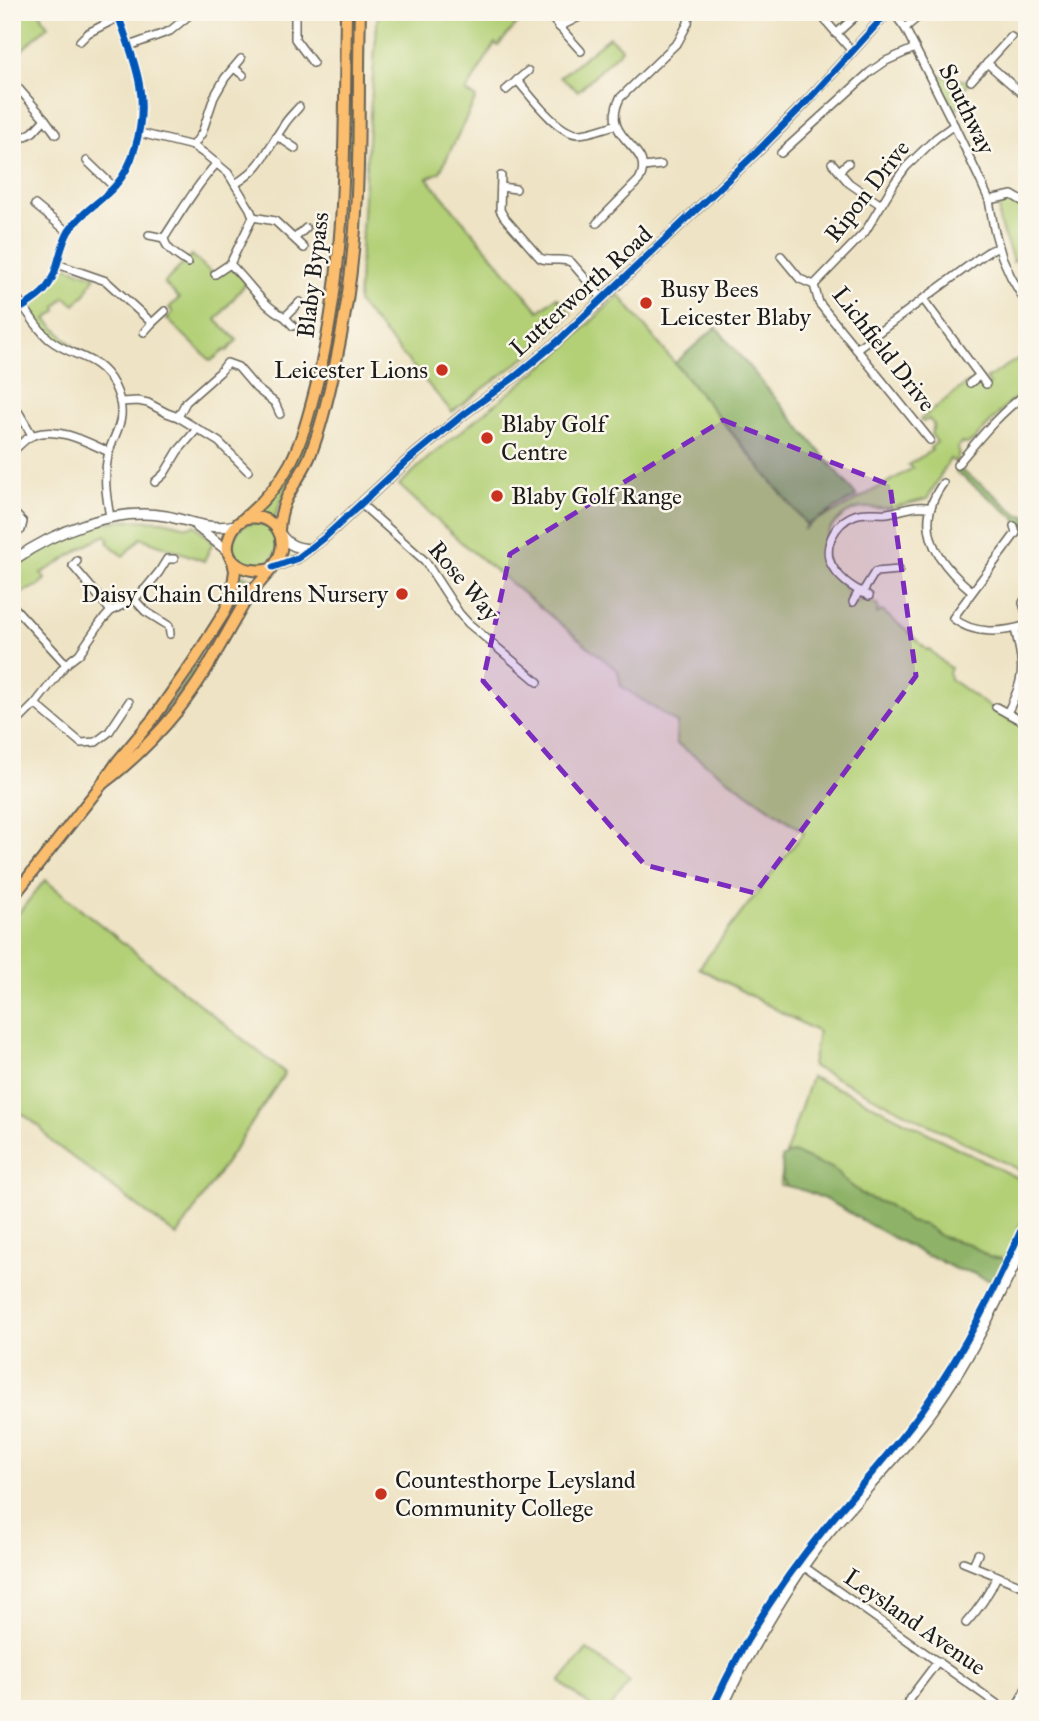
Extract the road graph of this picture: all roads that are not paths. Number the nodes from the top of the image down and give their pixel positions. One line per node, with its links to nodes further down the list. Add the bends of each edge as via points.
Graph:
1 (193, 12): 18 (street, via 170,31)
2 (295, 12): 23 (street, via 295,38)
3 (346, 12): 116 (main road, Blaby Bypass, via 342,224 325,348 290,463 269,494)
4 (360, 12): 120 (main road, Blaby Bypass, via 357,204 347,305 330,388 308,459 282,508)
5 (589, 12): 13 (street)
6 (689, 12): 35 (street, via 678,42 620,98 614,111)
7 (818, 12): 15 (street)
8 (860, 12): 15 (street)
9 (890, 12): 14 (street, Southway); 21 (street, Lutterworth Road)
10 (923, 12): 14 (street)
11 (547, 13): 13 (street)
12 (118, 15): 17 (street); 18 (street)
13 (559, 27): 20 (street)
14 (905, 28): 19 (street, Southway)
15 (836, 34): 21 (street)
16 (1011, 37): 24 (street)
17 (80, 41)
18 (129, 46): 37 (street, via 142,102)
19 (915, 48): 36 (street, Southway); 43 (street, via 870,72)
20 (580, 51)
21 (852, 51): 76 (street, Lutterworth Road, via 757,152)
22 (241, 59): 25 (street)
23 (313, 63)
24 (987, 63): 30 (street); 32 (street)
25 (234, 68): 27 (street); 41 (street, via 214,97)
26 (528, 71): 28 (street)
27 (243, 75)
28 (517, 80): 31 (street); 35 (street, via 569,132)
29 (12, 81): 34 (street)
30 (971, 81)
31 (506, 90)
32 (1027, 98)
33 (299, 107): 39 (street)
34 (45, 118): 38 (street); 40 (street, via 33,132)
35 (615, 125): 49 (street)
36 (954, 125): 59 (street, Ripon Drive, via 906,167); 68 (street, Southway, via 989,200)
37 (140, 133): 41 (street); 53 (street, via 131,161)
38 (57, 134)
39 (277, 136): 42 (street); 52 (street, via 256,169)
40 (12, 144)
41 (193, 146): 45 (street)
42 (295, 148)
43 (781, 153)
44 (87, 161): 53 (street)
45 (217, 163): 52 (street); 65 (street)
46 (832, 163): 50 (street)
47 (848, 163): 50 (street)
48 (661, 165): 49 (street)
49 (643, 167): 61 (street, via 639,180)
50 (839, 172): 59 (street)
51 (501, 176): 54 (street)
52 (235, 184): 60 (street)
53 (114, 187): 63 (street)
54 (501, 187): 55 (street); 76 (street, via 499,210 535,254 543,260 571,262)
55 (516, 188)
56 (994, 199): 57 (street, via 1012,195)
57 (1027, 204)
58 (35, 205): 63 (street)
59 (881, 205): 74 (street, Ripon Drive, via 865,232)
60 (253, 217): 66 (street, via 275,221); 72 (street)
61 (597, 223)
62 (306, 228): 66 (street)
63 (68, 232): 71 (street)
64 (149, 235): 65 (street)
65 (164, 237): 70 (street, via 169,249)
66 (295, 238): 67 (street)
67 (304, 248)
68 (999, 248): 77 (street, via 985,253); 79 (street, Southway)
69 (781, 256): 74 (street, Lichfield Drive, via 791,261 800,279)
70 (188, 263)
71 (57, 264): 80 (street, via 44,291); 83 (street, via 106,281)
72 (230, 264): 73 (street); 82 (street, via 260,299)
73 (215, 274)
74 (814, 285): 86 (street, Lichfield Drive, via 819,303)
75 (12, 292): 80 (street)
76 (603, 299): 112 (street, Lutterworth Road)
77 (923, 299): 86 (street); 89 (street)
78 (300, 302): 82 (street)
79 (1027, 305)
80 (23, 306): 94 (street, via 50,340 97,364 110,377)
81 (165, 311): 83 (street)
82 (285, 317): 84 (street)
83 (152, 323): 85 (street)
84 (293, 326)
85 (144, 332)
86 (856, 349): 101 (street, Lichfield Drive)
87 (220, 355): 88 (street)
88 (228, 363): 95 (street, via 239,367); 98 (street, via 186,402)
89 (979, 376): 90 (street); 91 (street)
90 (970, 383)
91 (986, 384)
92 (1027, 393): 107 (street, via 995,420)
93 (282, 396): 95 (street)
94 (120, 402): 98 (street, via 148,403); 106 (street, via 119,428)
95 (275, 403): 97 (street)
96 (12, 405): 102 (street)
97 (280, 414)
98 (178, 417): 100 (street)
99 (930, 424): 101 (street, Lichfield Drive)
100 (197, 429): 109 (street, via 219,442); 110 (street)
101 (923, 430): 103 (street, Lichfield Drive)
102 (32, 435): 105 (street); 106 (street, via 58,433)
103 (930, 440)
104 (960, 448): 107 (street)
105 (12, 452)
106 (109, 452): 115 (street, via 105,491)
107 (967, 453): 108 (street)
108 (957, 465)
109 (248, 471)
110 (155, 482)
111 (943, 483): 113 (street)
112 (361, 504): 121 (street, Lutterworth Road); 140 (street, Rose Way, via 425,561 468,623)
113 (931, 508): 128 (street, via 934,548); 129 (street, via 862,513 835,530 831,564 842,579)
114 (12, 511): 117 (street)
115 (110, 517): 118 (street, via 164,516); 124 (street, via 46,541)
116 (239, 522): 118 (street); 120 (main road, via 262,519); 122 (main road, via 228,541)
117 (25, 525)
118 (195, 525): 122 (street)
119 (1014, 526): 128 (street, via 1016,533)
120 (280, 533): 121 (street, via 294,546); 126 (main road, via 282,548)
121 (310, 549): 126 (street, Lutterworth Road)
122 (231, 556): 126 (main road, via 250,571); 148 (main road, via 234,587 224,613 160,709)
123 (168, 557): 131 (street)
124 (12, 561)
125 (72, 565): 134 (street)
126 (272, 568): 148 (main road, via 248,598 179,709)
127 (899, 570): 129 (street, via 875,572)
128 (972, 591): 137 (street, via 953,618 980,631)
129 (863, 593): 132 (street)
130 (1027, 595): 135 (street, via 1023,603)
131 (134, 599): 134 (street); 138 (street, via 169,626)
132 (853, 602)
133 (12, 605): 139 (street)
134 (111, 611): 139 (street)
135 (1027, 615)
136 (1027, 625): 137 (street)
137 (1015, 629): 144 (street, via 1022,677)
138 (170, 634)
139 (66, 664): 142 (street)
140 (538, 682)
141 (129, 702): 142 (street, via 119,709 109,732 96,742 81,743)
142 (35, 704): 145 (street)
143 (996, 707): 144 (street)
144 (1007, 713): 146 (street)
145 (15, 718): 147 (street)
146 (1018, 719)
147 (13, 732)
148 (102, 784): 149 (main road)
149 (12, 898)
150 (1027, 1239): 156 (street, via 952,1381 918,1431)
151 (1027, 1481): 152 (street)
152 (1027, 1493)
153 (978, 1554): 155 (street)
154 (962, 1562): 155 (street)
155 (973, 1565): 157 (street)
156 (803, 1566): 160 (street, Leysland Avenue); 162 (street)
157 (997, 1576): 158 (street); 159 (street)
158 (1027, 1588)
159 (965, 1623)
160 (938, 1661): 163 (street); 164 (street, Leysland Avenue)
161 (1027, 1686): 165 (street)
162 (722, 1709)
163 (905, 1709)
164 (1004, 1709)
165 (1016, 1709)

